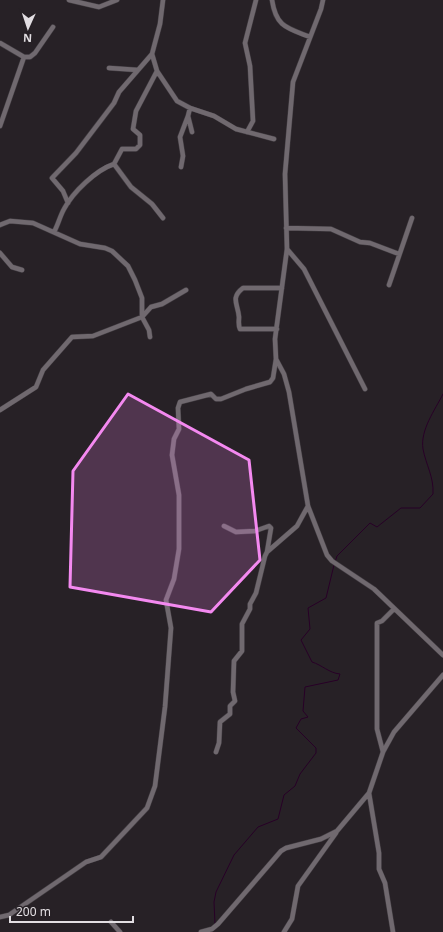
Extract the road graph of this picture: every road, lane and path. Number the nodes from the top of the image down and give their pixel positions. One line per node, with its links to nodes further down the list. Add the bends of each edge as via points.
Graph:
1 (69, 0): 2 (street, via 99,6)
2 (117, 0)
3 (163, 0): 10 (street)
4 (256, 0): 19 (street, via 245,43 250,66 253,121)
5 (272, 0): 8 (street, via 277,20 284,27)
6 (323, 0): 8 (street)
7 (52, 27): 11 (street, via 36,53)
8 (310, 37): 27 (street, via 296,71 291,96 285,174)
9 (0, 43): 11 (street)
10 (152, 54): 13 (street); 14 (street)
11 (24, 57): 17 (street)
12 (109, 68): 13 (street)
13 (138, 70): 23 (street, via 119,92 114,103 76,153 52,178)
14 (157, 71): 15 (street, via 177,101); 21 (street, via 134,120 133,129 140,135 140,145 132,150 122,149)
15 (190, 108): 16 (street); 19 (street)
16 (188, 116): 18 (street); 22 (street, via 180,137 183,156)
17 (0, 126)
18 (192, 132)
19 (247, 132): 20 (street)
20 (274, 139)
21 (114, 164): 23 (street, via 97,172); 24 (street, via 131,187)
22 (180, 167)
23 (68, 203): 28 (street)
24 (164, 218)
25 (412, 218): 31 (street)
26 (0, 226): 28 (street, via 10,221 24,221)
27 (286, 228): 29 (street); 31 (street, via 331,229 360,242)
28 (54, 232): 36 (street, via 80,244 112,251 128,266 142,298)
29 (287, 249): 34 (street); 40 (street, via 304,270)
30 (0, 253): 32 (street, via 12,267)
31 (399, 254): 33 (street)
32 (22, 270)
33 (389, 285)
34 (282, 288): 37 (street); 37 (street, via 243,288 235,296 234,304 238,310 240,329)
35 (186, 290): 36 (street, via 162,304 151,306)
36 (142, 317): 38 (street); 41 (street, via 93,336 72,338 43,370 36,387)
37 (277, 329): 39 (street)
38 (150, 337)
39 (276, 359): 42 (street, via 289,392); 52 (street, via 270,382 221,399 216,399 211,394 180,402 178,408 179,429 174,439 172,455 179,495 179,549 177,568 166,600 171,628 165,707 155,786 147,808 101,857 86,862 9,916)
40 (365, 389)
41 (0, 410)
42 (308, 506): 44 (street, via 297,526); 45 (street, via 322,545 334,562 374,589)
43 (224, 526): 44 (street, via 236,532 255,531 269,526 272,533)
44 (267, 552): 48 (street, via 256,593 242,624 242,651 234,662 235,701 230,706 230,714 220,722)
45 (394, 609): 46 (street); 49 (street, via 377,623 377,729)
46 (443, 654)
47 (443, 675): 49 (street, via 394,732)
48 (216, 752)
49 (383, 752): 50 (street)
50 (369, 793): 51 (street); 57 (street)
51 (337, 831): 55 (street, via 321,839 281,851 218,924); 56 (street, via 298,886 292,919)
52 (0, 918)
53 (111, 922): 54 (street)
54 (120, 932)
55 (201, 932)
56 (284, 932)
57 (393, 932)

